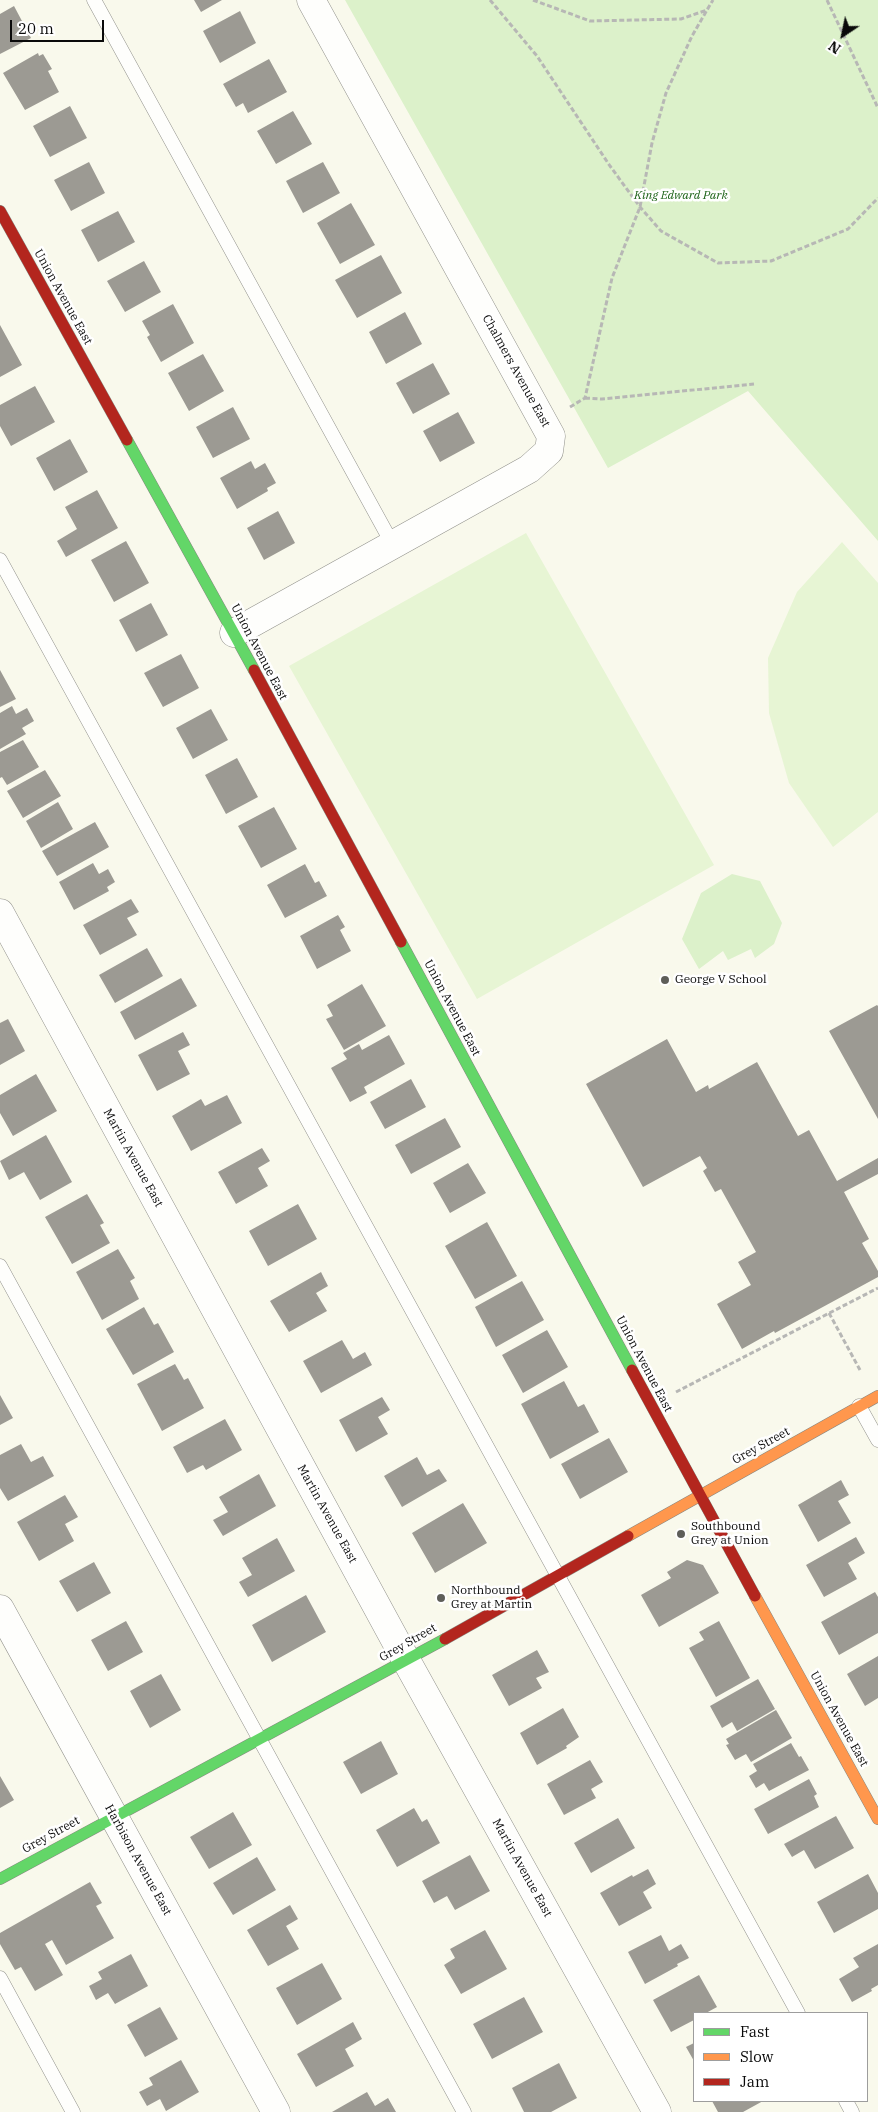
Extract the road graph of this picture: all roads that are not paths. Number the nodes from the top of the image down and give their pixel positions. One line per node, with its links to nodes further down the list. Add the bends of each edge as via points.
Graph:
1 (94, 0): 4 (lane)
2 (311, 0): 4 (street, Chalmers Avenue East, via 551,436 549,451 539,462)
3 (0, 211): 6 (street, Union Avenue East)
4 (394, 545): 6 (street, Chalmers Avenue East)
5 (0, 560): 13 (lane)
6 (234, 634): 12 (street, Union Avenue East)
7 (0, 913): 15 (street, Martin Avenue East)
8 (0, 1266): 16 (lane)
9 (878, 1396): 10 (street, Grey Street)
10 (859, 1406): 11 (lane); 12 (street, Grey Street)
11 (878, 1440)
12 (700, 1496): 13 (street, Grey Street); 18 (street, Union Avenue East)
13 (557, 1574): 15 (street, Grey Street); 21 (lane)
14 (0, 1609): 17 (street, Harbison Avenue East)
15 (406, 1660): 16 (street, Grey Street); 25 (street, Martin Avenue East)
16 (259, 1741): 17 (street, Grey Street); 24 (lane)
17 (114, 1816): 19 (street, Grey Street); 23 (street, Harbison Avenue East)
18 (878, 1818)
19 (0, 1879)
20 (0, 1978): 22 (lane)
21 (797, 2012)
22 (74, 2112)
23 (276, 2112)
24 (464, 2112)
25 (657, 2112)

